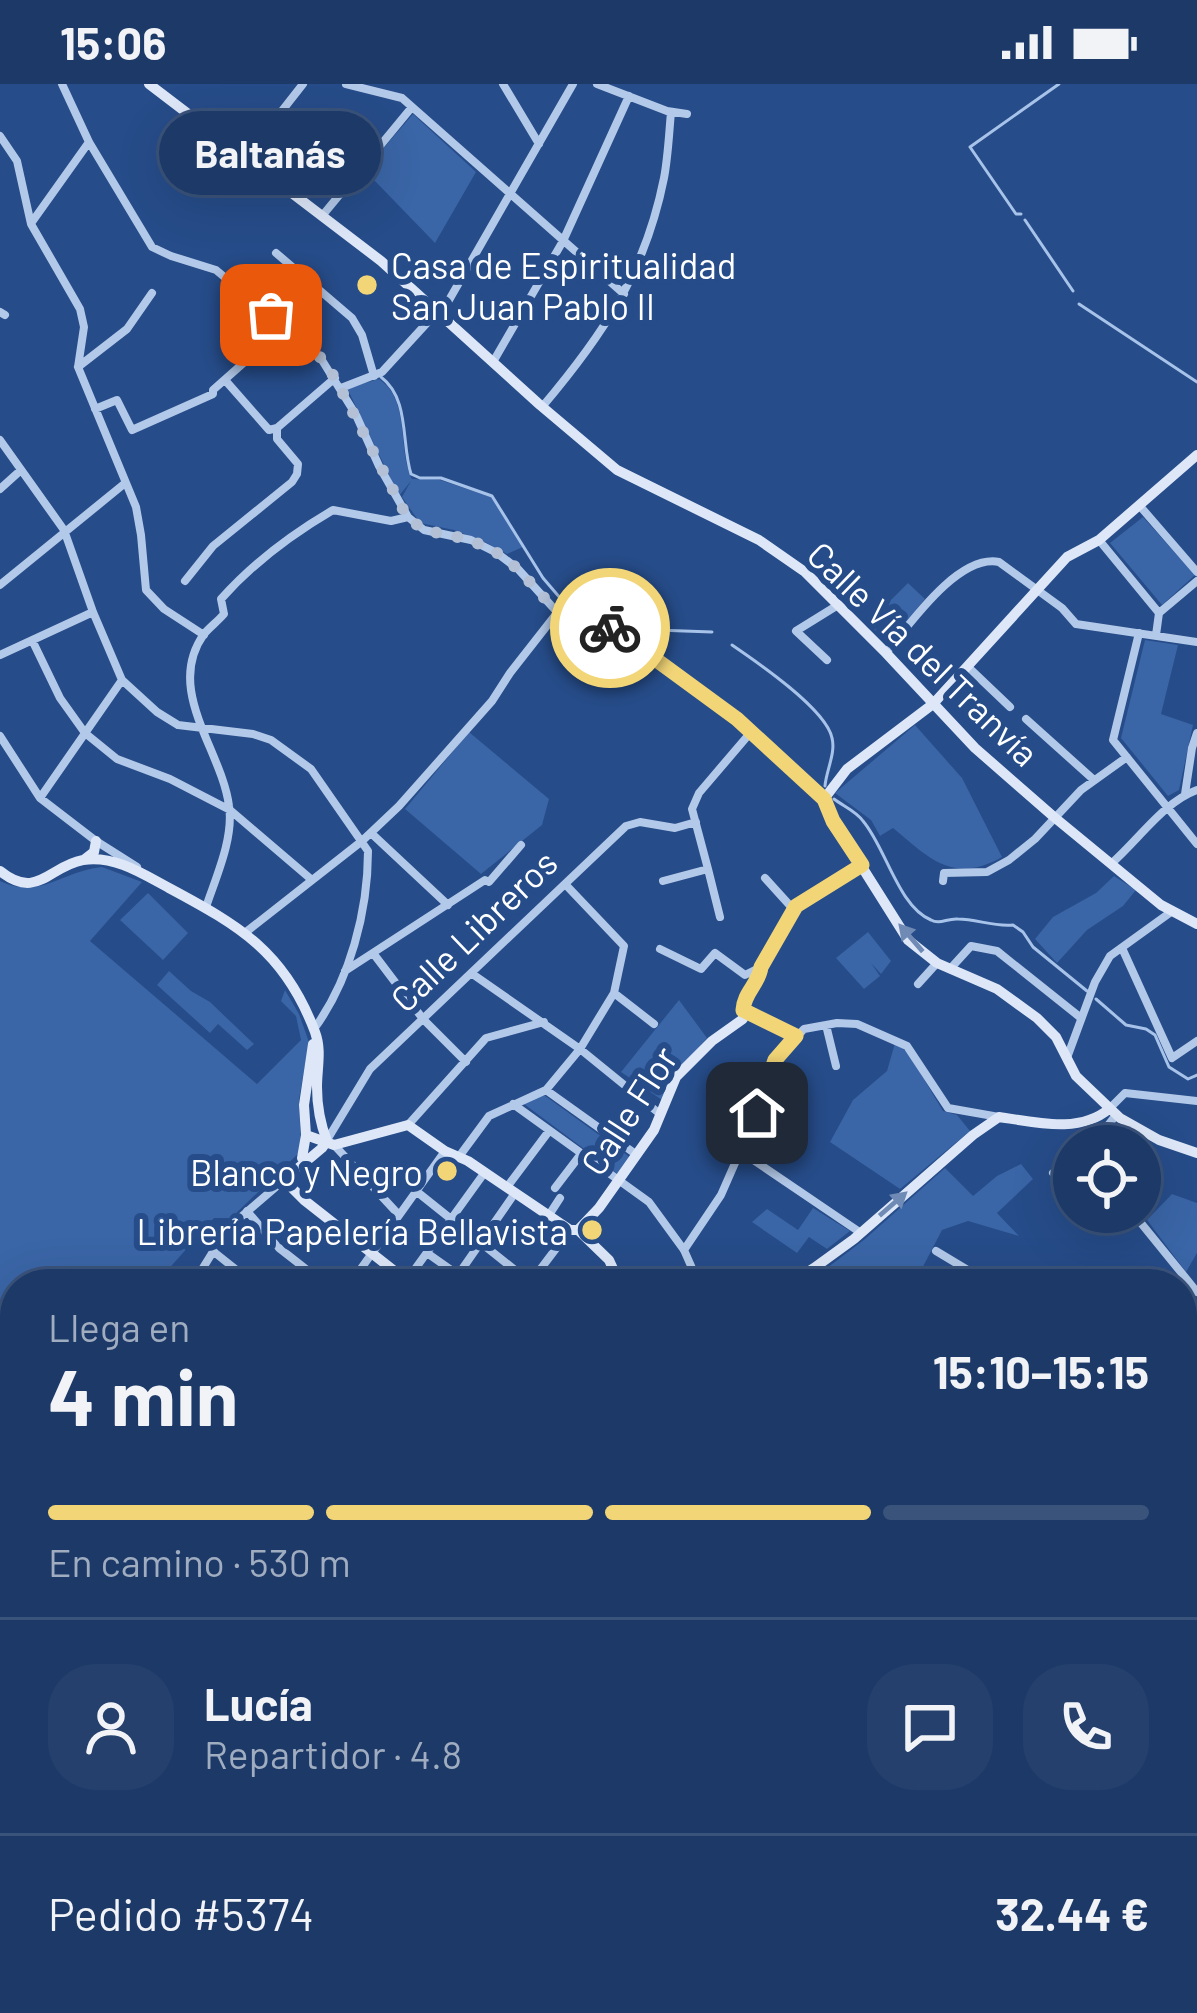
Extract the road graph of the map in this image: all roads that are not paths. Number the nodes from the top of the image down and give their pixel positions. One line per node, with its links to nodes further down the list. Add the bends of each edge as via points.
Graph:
1 (62, 84): 13 (street)
2 (149, 84): 15 (street, Calle Vía del Tranvía)
3 (303, 84): 15 (street)
4 (346, 84): 9 (street)
5 (503, 84): 14 (street)
6 (573, 84): 14 (street)
7 (597, 84): 8 (street)
8 (629, 96): 10 (street); 19 (street)
9 (412, 107): 16 (street); 17 (street)
10 (669, 112): 11 (street); 22 (street, via 660,173)
11 (687, 114)
12 (0, 136): 18 (street, via 17,160)
13 (89, 142): 18 (street); 25 (street, via 152,247 216,270)
14 (538, 144): 16 (street)
15 (245, 158): 17 (street, Calle Vía del Tranvía)
16 (510, 193): 19 (street); 24 (street)
17 (322, 216): 24 (street, Calle Vía del Tranvía)
18 (32, 224): 28 (street, via 80,309)
19 (563, 241): 22 (street); 27 (street)
20 (276, 253): 21 (street)
21 (306, 277): 25 (street); 29 (street, via 352,318)
22 (622, 292): 32 (street)
23 (152, 293): 28 (street, via 128,329)
24 (440, 313): 27 (street, Calle Vía del Tranvía); 29 (street)
25 (271, 315): 26 (street)
26 (284, 327): 30 (street); 31 (street)
27 (494, 362): 32 (street, Calle Vía del Tranvía)
28 (78, 367): 33 (street)
29 (374, 376): 31 (street)
30 (225, 380): 33 (street, via 212,394 132,430 117,400); 34 (street, via 269,430)
31 (338, 383): 34 (street); 41 (street)
32 (540, 405): 48 (street, Calle Vía del Tranvía, via 616,470 758,540)
33 (94, 410): 38 (street)
34 (278, 428): 45 (street, via 297,474)
35 (0, 440): 37 (street)
36 (1195, 460): 40 (street)
37 (21, 470): 39 (street); 42 (street)
38 (124, 484): 42 (street); 53 (street, via 139,521 146,590)
39 (0, 489)
40 (1139, 505): 43 (street); 44 (street)
41 (407, 517): 50 (street, via 497,553); 53 (street, via 333,509 242,575)
42 (64, 530): 46 (street); 49 (street)
43 (1099, 540): 47 (street, via 1066,557); 51 (street)
44 (1197, 577): 51 (street)
45 (185, 581)
46 (0, 585)
47 (1036, 592): 52 (street, via 1076,624); 57 (street, via 991,559 966,569); 60 (street)
48 (839, 605): 57 (street, Calle Vía del Tranvía); 59 (street, via 796,631)
49 (93, 612): 55 (street); 61 (street)
50 (558, 613): 66 (street, via 621,634); 80 (street, via 492,701)
51 (1160, 613): 54 (street)
52 (1139, 633): 54 (street); 70 (street, via 1113,740)
53 (204, 635): 65 (street, via 190,686)
54 (1156, 635): 56 (street)
55 (32, 640): 58 (street); 67 (street)
56 (1197, 642)
57 (886, 652): 62 (street, Calle Vía del Tranvía)
58 (0, 655)
59 (826, 660)
60 (968, 667): 62 (street); 63 (street)
61 (122, 680): 65 (street, via 178,725); 67 (street)
62 (933, 704): 75 (street, via 847,769); 78 (street, Calle Vía del Tranvía)
63 (1010, 707)
64 (1026, 718): 71 (street)
65 (202, 728): 77 (street); 80 (street, via 272,740 310,769)
66 (751, 732): 75 (street); 79 (street, via 698,793)
67 (85, 733): 74 (street); 77 (street, via 117,759)
68 (1197, 733): 73 (street)
69 (0, 736): 74 (street)
70 (1127, 757): 71 (street); 76 (street)
71 (1094, 780): 78 (street)
72 (1197, 790): 73 (street)
73 (1185, 794): 76 (street)
74 (40, 798): 81 (street)
75 (824, 799): 86 (street)
76 (1167, 807): 82 (street); 85 (street)
77 (230, 810): 91 (street); 96 (street)
78 (1054, 818): 85 (street, Calle Vía del Tranvía); 93 (street, via 1010,860 987,872 944,873)
79 (696, 822): 87 (street); 94 (street, Calle Libreros, via 626,826)
80 (367, 837): 91 (street); 95 (street); 108 (street, via 362,911)
81 (95, 841): 84 (street); 89 (street)
82 (1197, 844)
83 (521, 845): 95 (street, via 489,882)
84 (82, 860): 88 (street, via 31,884); 89 (street)
85 (1112, 863): 98 (street, Calle Vía del Tranvía)
86 (862, 865): 97 (street, Calle Flor); 105 (street, one-way to 86, via 908,940)
87 (708, 868): 92 (street); 99 (street)
88 (0, 871)
89 (147, 875): 96 (street)
90 (764, 878): 97 (street)
91 (312, 880): 101 (street)
92 (663, 881)
93 (943, 881)
94 (565, 884): 109 (street, Calle Libreros); 111 (street, via 624,946)
95 (448, 904): 104 (street)
96 (206, 907): 101 (street)
97 (794, 910): 106 (street, Calle Flor)
98 (1171, 912): 100 (street, Calle Vía del Tranvía); 102 (street)
99 (720, 917)
100 (1197, 924)
101 (245, 932): 118 (street, via 288,981)
102 (1122, 948): 113 (street, via 1094,982); 120 (street, via 1172,1058)
103 (659, 950): 106 (street, via 701,969 715,952 745,975)
104 (373, 953): 108 (street); 114 (street)
105 (937, 963): 107 (street); 110 (street)
106 (761, 967): 112 (street, Calle Flor)
107 (950, 969): 113 (street, via 971,946 997,951); 122 (street, via 997,988 1056,1037)
108 (344, 972): 118 (street)
109 (471, 973): 114 (street, Calle Libreros); 115 (street)
110 (918, 984)
111 (614, 993): 116 (street); 121 (street)
112 (743, 1010): 119 (street); 129 (street, Calle Flor, via 676,1077)
113 (1081, 1018): 122 (street)
114 (423, 1019): 123 (street); 135 (street, Calle Libreros, via 370,1069)
115 (544, 1022): 121 (street); 123 (street, via 486,1038)
116 (654, 1024)
117 (826, 1025): 119 (street); 124 (street); 130 (street, via 856,1024 907,1046 948,1108)
118 (314, 1029): 134 (street); 135 (street, via 320,1121)
119 (796, 1036): 137 (street, via 775,1060)
120 (1197, 1041)
121 (580, 1049): 125 (street); 129 (street)
122 (1067, 1057): 128 (street)
123 (466, 1062): 131 (street)
124 (836, 1066)
125 (546, 1090): 127 (street); 140 (street)
126 (1197, 1101): 128 (street, via 1125,1093)
127 (513, 1104): 133 (street); 141 (street, via 489,1116)
128 (1113, 1112): 130 (street, via 1063,1125); 132 (street); 138 (street)
129 (659, 1114): 140 (street, Calle Flor)
130 (999, 1117): 153 (street, one-way to 130)
131 (408, 1125): 135 (street); 136 (street)
132 (1105, 1125)
133 (549, 1131): 139 (street); 146 (street)
134 (306, 1135): 135 (street); 142 (street)
135 (330, 1143): 142 (street, Calle Libreros); 149 (street)
136 (445, 1151): 141 (street); 147 (street)
137 (740, 1151): 153 (street); 156 (street)
138 (1197, 1153)
139 (581, 1154): 145 (street); 150 (street)
140 (637, 1155): 145 (street, Calle Flor)
141 (458, 1158): 143 (street)
142 (299, 1163): 144 (street, Calle Libreros)
143 (485, 1172): 146 (street); 151 (street)
144 (284, 1180): 148 (street, Calle Libreros); 159 (street)
145 (618, 1181): 152 (street, Calle Flor); 156 (street, via 649,1202)
146 (511, 1190): 150 (street); 155 (street)
147 (416, 1191): 149 (street); 151 (street)
148 (247, 1211): 158 (street, Calle Libreros); 163 (street)
149 (399, 1215): 159 (street)
150 (549, 1215): 152 (street)
151 (451, 1220): 155 (street); 160 (street)
152 (574, 1230): 170 (street); 171 (street)
153 (861, 1233): 173 (street)
154 (1149, 1233): 175 (street)
155 (481, 1244): 168 (street); 169 (street)
156 (684, 1250): 172 (street)
157 (936, 1251): 174 (street)
158 (214, 1252): 161 (street, Calle Libreros); 162 (street)
159 (373, 1252): 164 (street); 165 (street)
160 (427, 1252): 166 (street); 167 (street)
161 (203, 1269)
162 (235, 1269)
163 (306, 1269)
164 (361, 1269)
165 (392, 1269)
166 (417, 1269)
167 (450, 1269)
168 (462, 1269)
169 (512, 1269)
170 (541, 1269)
171 (611, 1269)
172 (693, 1269)
173 (812, 1269)
174 (966, 1269)
175 (1178, 1269)

